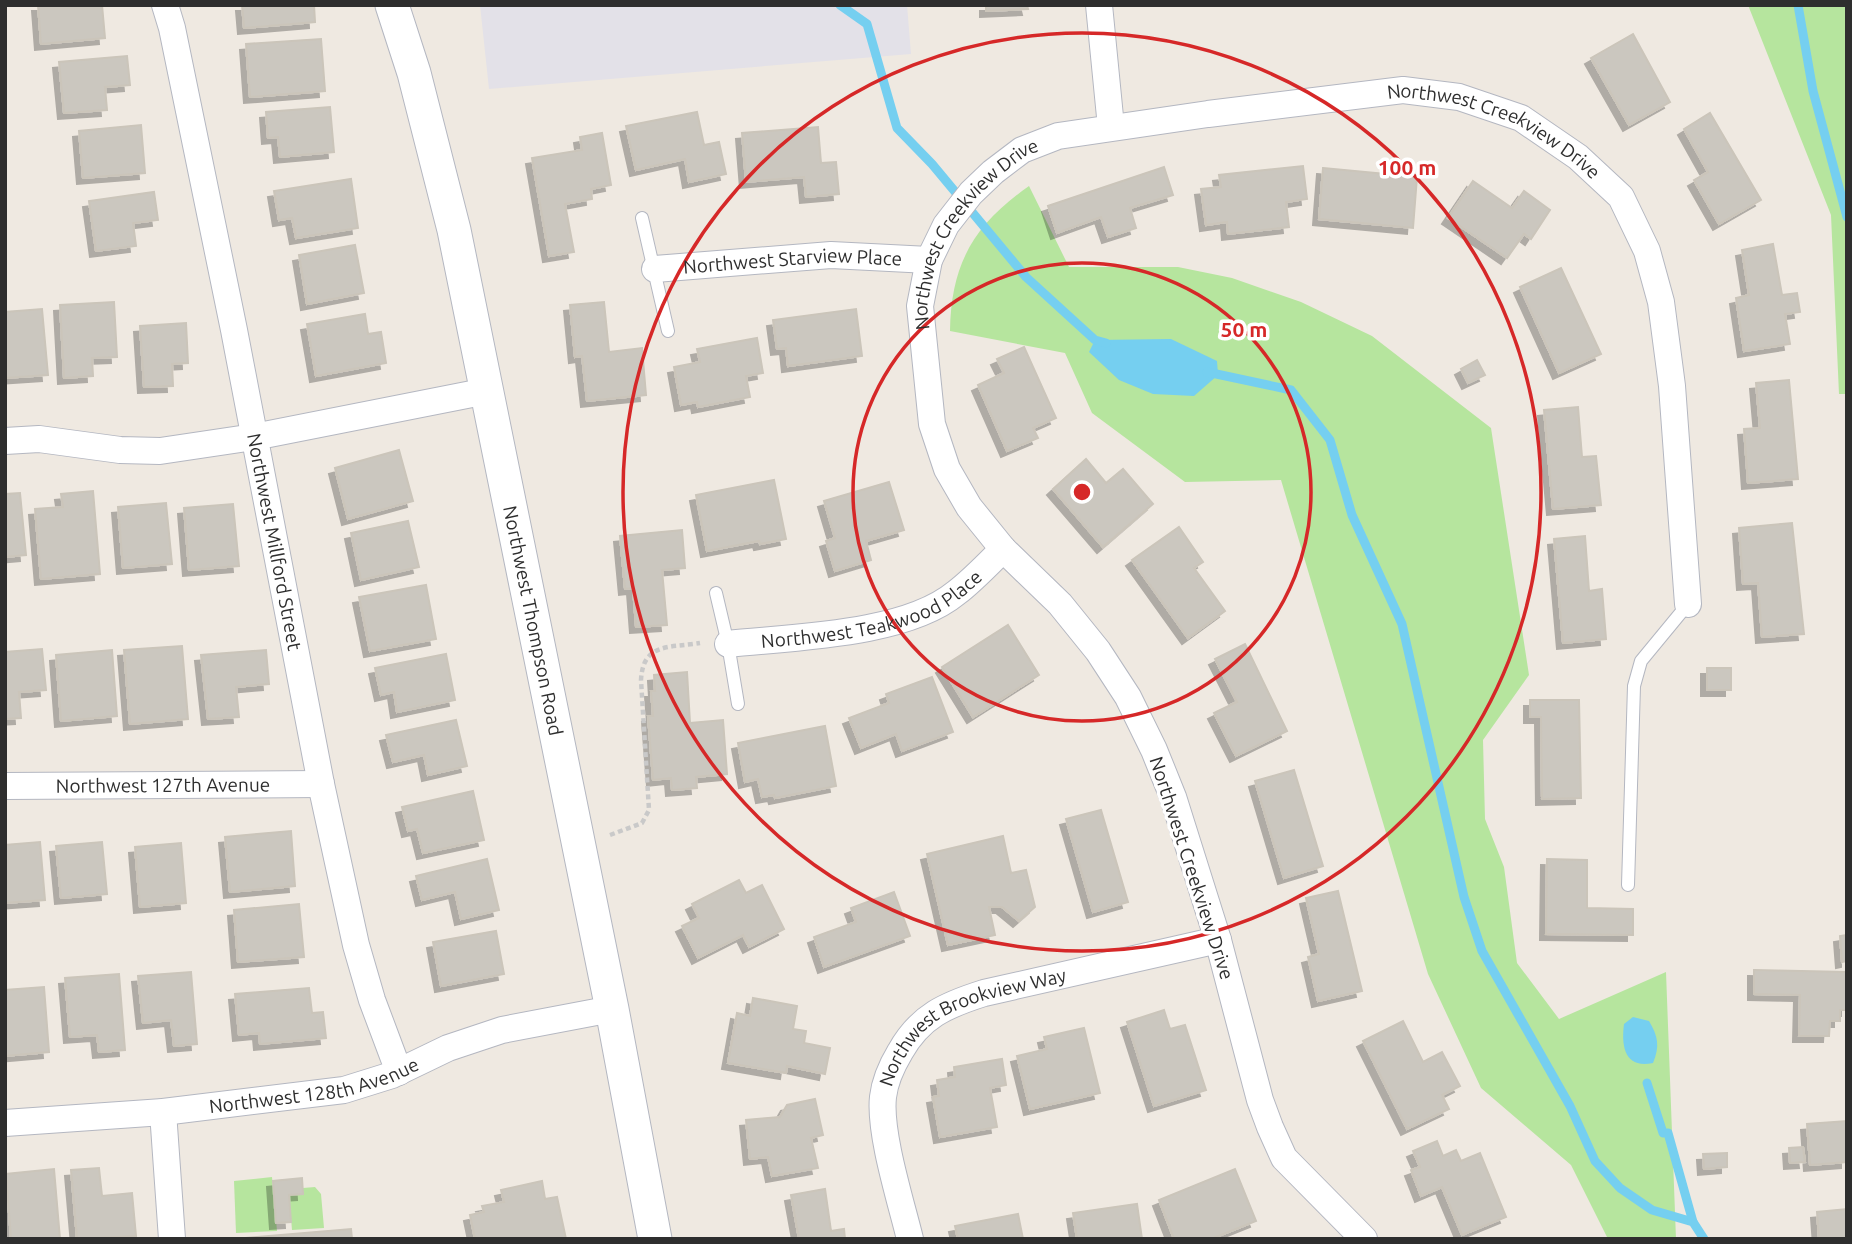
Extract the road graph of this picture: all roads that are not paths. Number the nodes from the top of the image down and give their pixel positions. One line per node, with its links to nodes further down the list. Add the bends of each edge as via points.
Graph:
1 (165, 5): 10 (street, Northwest Millford Street)
2 (392, 5): 9 (street, Northwest Thompson Road, via 454,230)
3 (1099, 5): 4 (street)
4 (1111, 127): 6 (street, Northwest Creekview Drive, via 1058,136 1022,150 971,193 946,225); 14 (street, Northwest Creekview Drive, via 1403,90 1459,97 1521,118 1578,157 1621,197 1647,251 1661,302)
5 (642, 218): 7 (lane)
6 (929, 260): 7 (street, Northwest Starview Place, via 831,255); 12 (street, Northwest Creekview Drive, via 920,306 932,424 947,469 963,498)
7 (655, 270): 8 (lane)
8 (668, 331)
9 (487, 391): 10 (street); 21 (street, Northwest Thompson Road)
10 (254, 437): 11 (street, via 160,451 39,439); 17 (street, Northwest Millford Street)
11 (5, 442)
12 (1003, 549): 15 (street, Northwest Teakwood Place, via 955,595 916,616 877,627); 20 (street, Northwest Creekview Drive, via 1060,604 1128,697 1173,797)
13 (716, 593): 15 (lane)
14 (1688, 604): 19 (lane, via 1642,661 1634,685)
15 (728, 644): 16 (lane)
16 (738, 704)
17 (321, 784): 18 (street, Northwest 127th Avenue); 22 (street, Northwest Millford Street, via 356,944)
18 (5, 786)
19 (1628, 885)
20 (1218, 940): 25 (street, Northwest Creekview Drive, via 1270,1128 1284,1157); 28 (street, Northwest Brookview Way, via 984,993 927,1018 906,1040 889,1072 883,1099 885,1134)
21 (612, 1009): 22 (street, Northwest 128th Avenue, via 502,1030 448,1048); 27 (street, Northwest Thompson Road)
22 (399, 1072): 23 (street, Northwest 128th Avenue, via 344,1090)
23 (163, 1112): 24 (street, Northwest 128th Avenue); 26 (street)
24 (5, 1123)
25 (1349, 1233)
26 (172, 1239)
27 (655, 1239)
28 (910, 1239)

